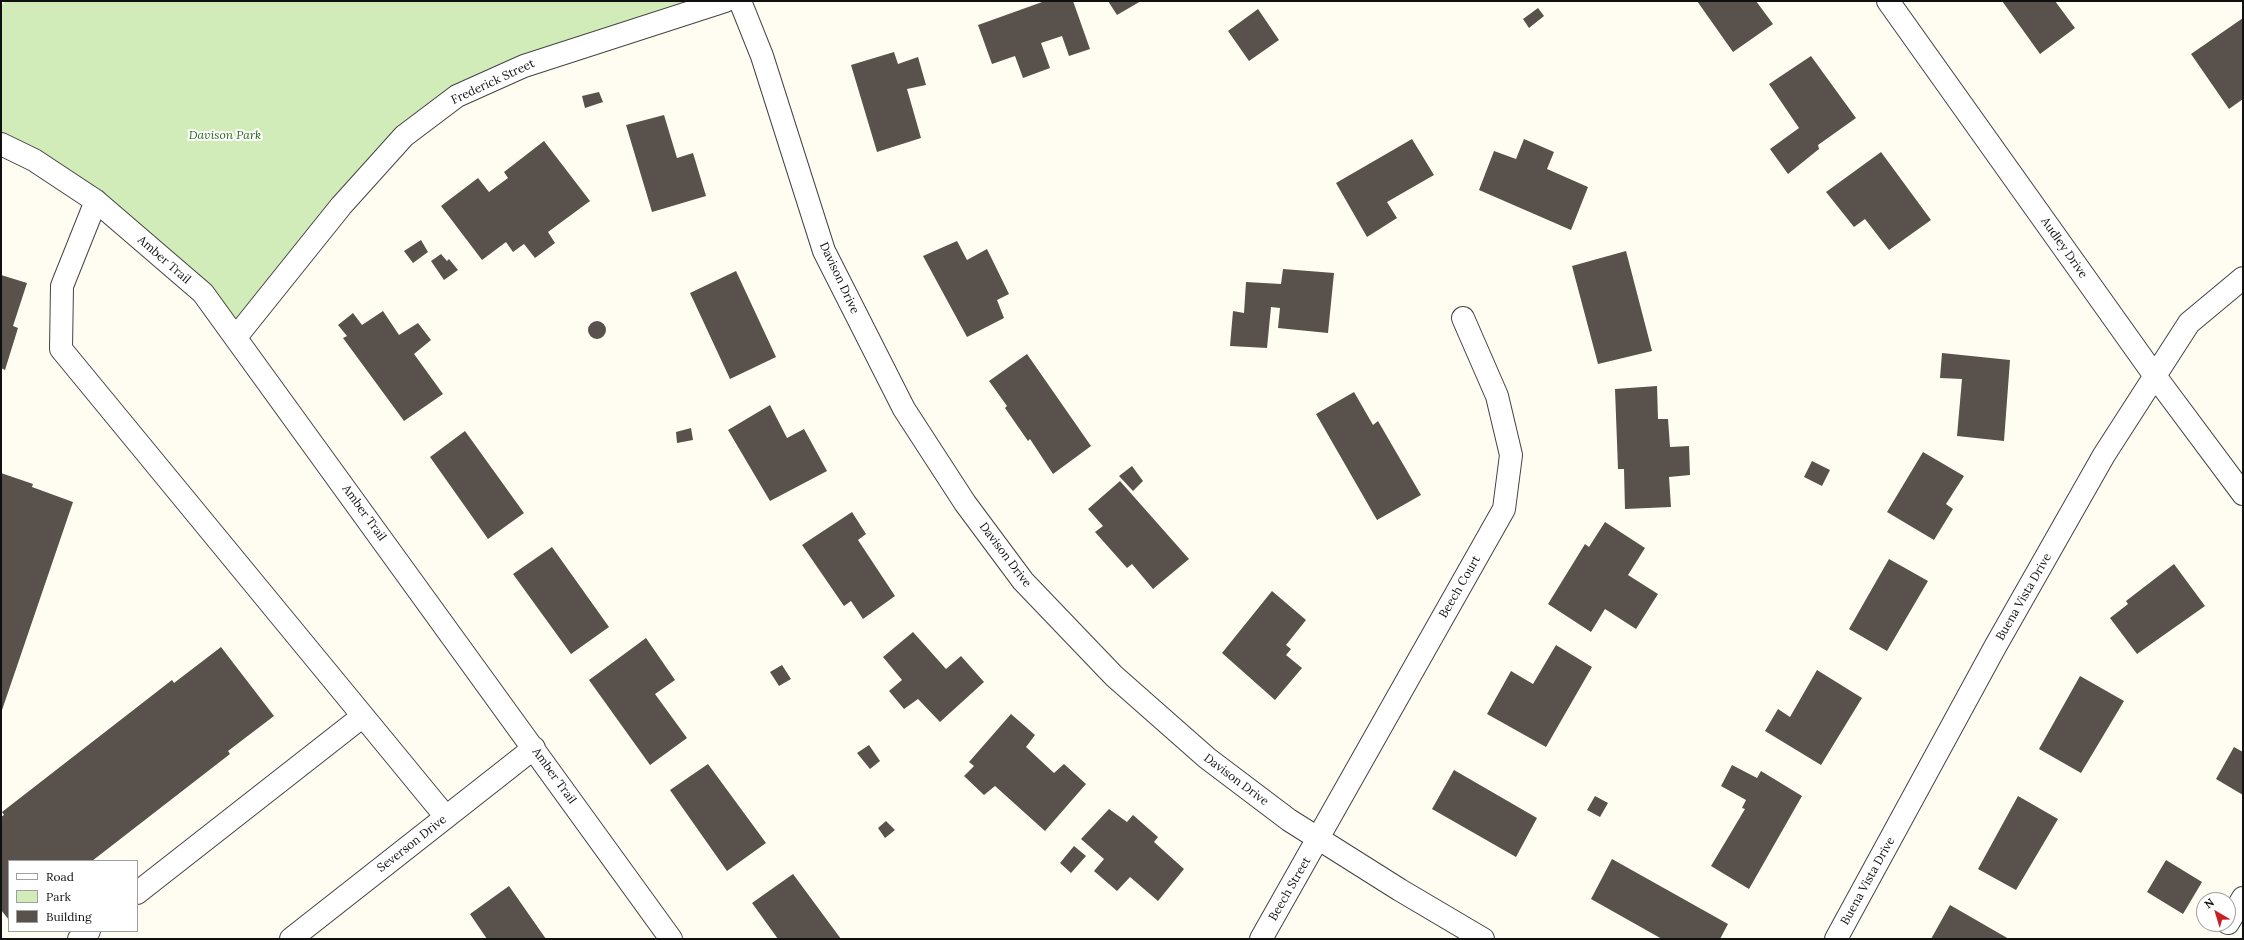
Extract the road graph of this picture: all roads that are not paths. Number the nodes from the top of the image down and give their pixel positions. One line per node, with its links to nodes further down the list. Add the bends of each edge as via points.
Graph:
1 (725, 1): 8 (street, Frederick Street, via 524,66 457,96 404,136 341,206)
2 (740, 1): 14 (street, Davison Drive, via 762,56 824,251 904,409 966,503 1023,581 1114,676 1207,758 1289,820)
3 (1888, 1): 9 (street, Audley Drive)
4 (1, 144): 5 (street, Amber Trail, via 34,160)
5 (96, 201): 8 (street, Amber Trail, via 203,293); 11 (street, via 62,286 61,349)
6 (2243, 278): 9 (street, Buena Vista Drive, via 2189,323)
7 (1463, 318): 14 (street, Beech Court, via 1497,396 1511,455 1504,509)
8 (236, 337): 12 (street, Amber Trail)
9 (2155, 376): 10 (street, Audley Drive); 24 (street, Buena Vista Drive, via 2104,455 1999,640)
10 (2243, 494)
11 (363, 716): 13 (street); 15 (street)
12 (534, 748): 13 (street, Severson Drive); 21 (street, Amber Trail)
13 (446, 817): 20 (street, Severson Drive)
14 (1319, 839): 22 (street, Beech Street); 23 (street, Davison Drive)
15 (138, 892)
16 (2243, 898): 17 (street)
17 (2236, 910)
18 (88, 932): 19 (street)
19 (79, 939)
20 (291, 939)
21 (671, 939)
22 (1261, 939)
23 (1484, 939)
24 (1836, 939)

